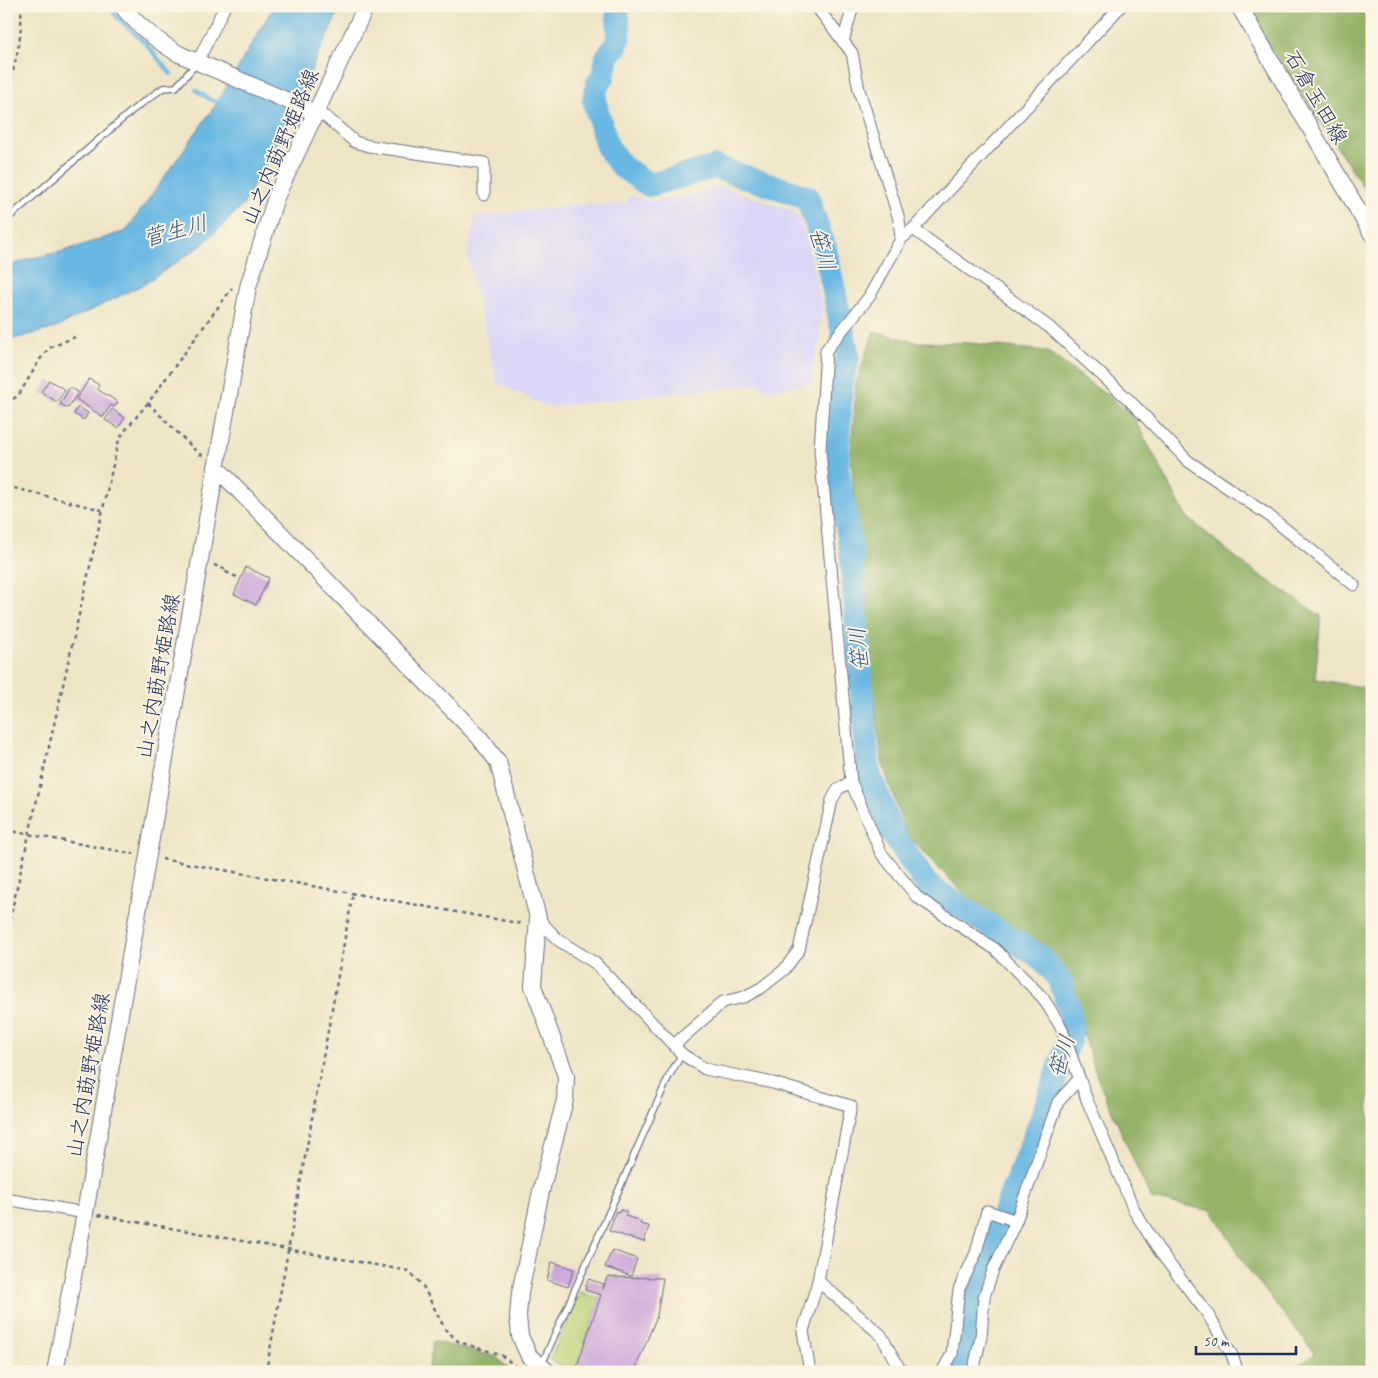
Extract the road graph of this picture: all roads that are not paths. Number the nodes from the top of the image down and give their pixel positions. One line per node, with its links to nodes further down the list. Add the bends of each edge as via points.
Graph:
1 (122, 6): 9 (main road, via 135,23 163,44)
2 (226, 6): 9 (street)
3 (366, 6): 10 (main road, 山之内莇野姫路線)
4 (816, 6): 8 (street)
5 (853, 6): 8 (street)
6 (1122, 6): 13 (street)
7 (1238, 6): 14 (main road, 石倉玉田線)
8 (844, 42): 15 (street, via 852,53 858,90 899,219)
9 (203, 63): 10 (main road); 12 (lane, via 176,87 163,88 134,109)
10 (316, 113): 11 (street, via 355,142 484,163); 16 (main road, 山之内莇野姫路線, via 276,198 248,287)
11 (484, 195)
12 (6, 220)
13 (913, 229): 15 (street); 17 (street, via 1050,327 1130,400 1188,461 1268,515)
14 (1372, 234)
15 (901, 239): 18 (street, via 869,297 826,350 820,450)
16 (217, 463): 19 (main road, via 479,737 498,762); 24 (main road, 山之内莇野姫路線)
17 (1354, 585)
18 (850, 782): 20 (street, via 838,789 832,800 799,950 784,970 762,988 723,1002); 22 (street, via 881,853 917,897 995,949 1043,998 1061,1027)
19 (537, 922): 20 (street, via 558,940 595,963); 27 (main road, via 533,986 566,1076 565,1100 540,1191 518,1316 520,1336 529,1356)
20 (674, 1045): 21 (street)
21 (682, 1054): 26 (street, via 705,1069 774,1083 851,1106); 27 (lane, via 669,1076)
22 (1079, 1079): 25 (street, via 1058,1102); 33 (street, via 1135,1212 1160,1252 1207,1313 1232,1355)
23 (6, 1199): 24 (street)
24 (85, 1213): 28 (main road, 山之内莇野姫路線)
25 (1016, 1221): 31 (street, via 987,1211 976,1253 959,1289 952,1354); 32 (street, via 984,1297 981,1337)
26 (818, 1281): 29 (street, via 803,1331); 30 (street, via 881,1335 899,1368)
27 (544, 1370)
28 (55, 1372)
29 (810, 1372)
30 (907, 1372)
31 (942, 1372)
32 (973, 1372)
33 (1238, 1372)

